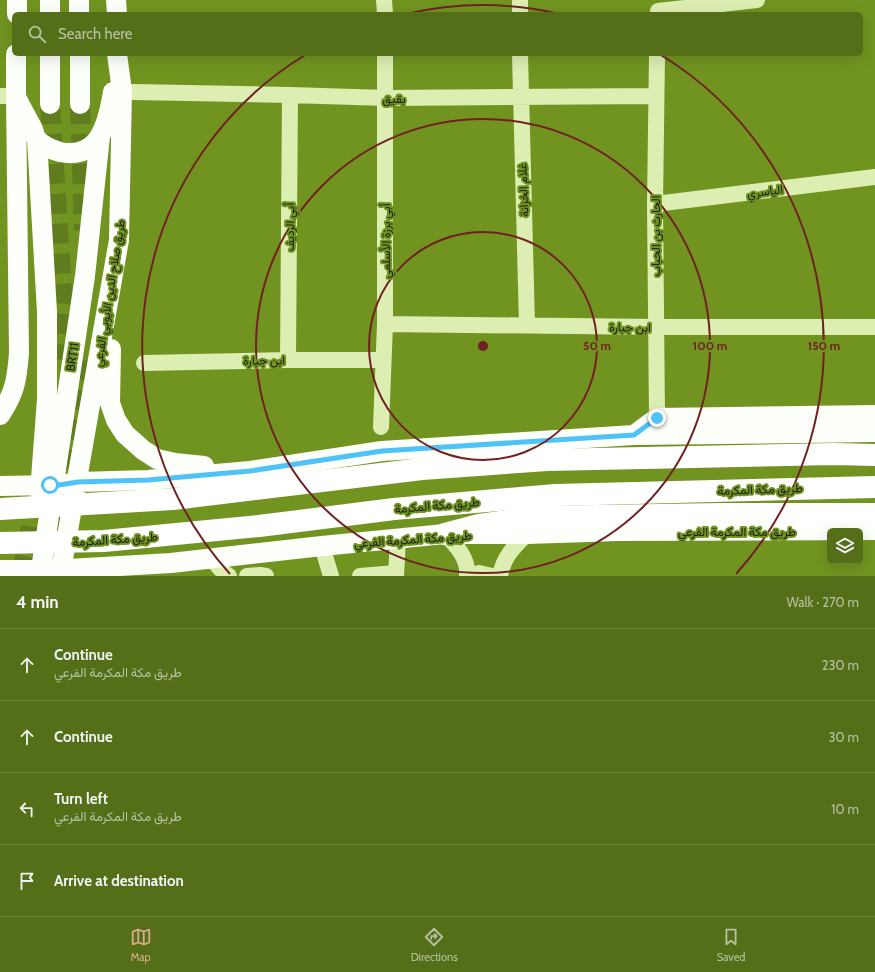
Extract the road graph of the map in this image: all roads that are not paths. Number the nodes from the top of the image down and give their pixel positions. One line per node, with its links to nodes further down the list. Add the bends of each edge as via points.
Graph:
1 (17, 0): 9 (main road)
2 (50, 0): 10 (main road)
3 (79, 0): 11 (main road)
4 (116, 0): 12 (main road)
5 (384, 0): 13 (street)
6 (520, 0): 14 (street)
7 (757, 0): 8 (street)
8 (658, 8)
9 (17, 12)
10 (50, 12)
11 (80, 12)
12 (117, 12)
13 (385, 12)
14 (520, 12)
15 (16, 56): 24 (main road)
16 (50, 56): 28 (main road)
17 (80, 56): 29 (main road)
18 (385, 56): 27 (street, أبي برزة الأسلمي)
19 (520, 56): 25 (street, غلام الخزانة)
20 (657, 56): 26 (street, الحارث بن الحباب)
21 (118, 57): 30 (main road, via 108,118); 34 (main road, طريق صلاح الدين الأيوبي الفرعي, via 122,90 121,222)
22 (133, 92): 23 (street, بقيق)
23 (290, 95): 27 (street, بقيق); 39 (street, أبي الرديف)
24 (8, 96): 31 (main road, via 33,128); 42 (main road, via 19,329 17,378 12,396)
25 (520, 96): 26 (street, بقيق); 27 (street, بقيق); 36 (street, غلام الخزانة)
26 (656, 96): 33 (street, الحارث بن الحباب)
27 (386, 98): 35 (street, أبي برزة الأسلمي)
28 (50, 104)
29 (80, 104)
30 (100, 137): 31 (main road, via 79,153 66,153 48,148); 52 (main road, BRT11, via 86,276)
31 (37, 139): 52 (main road, BRT11, via 47,312)
32 (875, 177): 33 (street, الياسري)
33 (655, 204): 37 (street, الحارث بن الحباب)
34 (116, 264): 49 (main road, via 110,403 116,420 125,434 157,459); 50 (main road, طريق صلاح الدين الأيوبي الفرعي)
35 (385, 324): 36 (street, ابن جبارة); 40 (street, أبي برزة الأسلمي)
36 (527, 325): 37 (street, ابن جبارة)
37 (656, 327): 38 (street, ابن جبارة); 44 (street, الحارث بن الحباب)
38 (875, 327)
39 (288, 360): 40 (street, ابن جبارة); 41 (street, ابن جبارة)
40 (383, 360): 45 (street, أبي برزة الأسلمي)
41 (144, 363)
42 (0, 415)
43 (875, 415): 44 (main road)
44 (657, 418): 47 (main road)
45 (381, 428)
46 (875, 432): 47 (main road)
47 (634, 435): 49 (main road, via 382,451)
48 (875, 455): 54 (highway, bridge, via 547,460 422,469 173,499)
49 (250, 471): 50 (main road, via 148,480)
50 (78, 482): 52 (main road); 56 (main road, طريق صلاح الدين الأيوبي الفرعي); 67 (main road, طريق صلاح الدين الأيوبي الفرعي)
51 (0, 486): 52 (main road)
52 (47, 486): 56 (main road, BRT11)
53 (875, 487): 61 (highway, طريق مكة المكرمة, bridge, via 555,495 394,509 259,526 104,541)
54 (0, 509)
55 (875, 514): 58 (highway, via 537,517 479,524)
56 (42, 528): 65 (main road, طريق صلاح الدين الأيوبي الفرعي); 66 (main road, BRT11)
57 (875, 530): 59 (main road, طريق مكة المكرمة الفرعي)
58 (445, 534): 59 (main road, طريق مكة المكرمة الفرعي); 60 (main road, طريق مكة المكرمة الفرعي); 75 (street, via 463,556)
59 (527, 534): 77 (street, via 506,556)
60 (398, 539): 62 (main road, طريق مكة المكرمة الفرعي); 68 (street)
61 (0, 543)
62 (322, 546): 63 (main road, طريق مكة المكرمة الفرعي); 73 (street)
63 (211, 558): 64 (main road, طريق مكة المكرمة الفرعي); 70 (street)
64 (171, 563): 67 (main road, طريق مكة المكرمة الفرعي); 69 (main road)
65 (4, 572): 66 (main road, طريق مكة المكرمة الفرعي)
66 (37, 573): 67 (main road, طريق مكة المكرمة الفرعي)
67 (60, 573)
68 (396, 574): 74 (street)
69 (137, 576)
70 (229, 576)
71 (247, 576): 72 (street)
72 (266, 576)
73 (331, 576)
74 (360, 576)
75 (468, 576): 76 (street, via 478,573)
76 (492, 576)
77 (500, 576)

